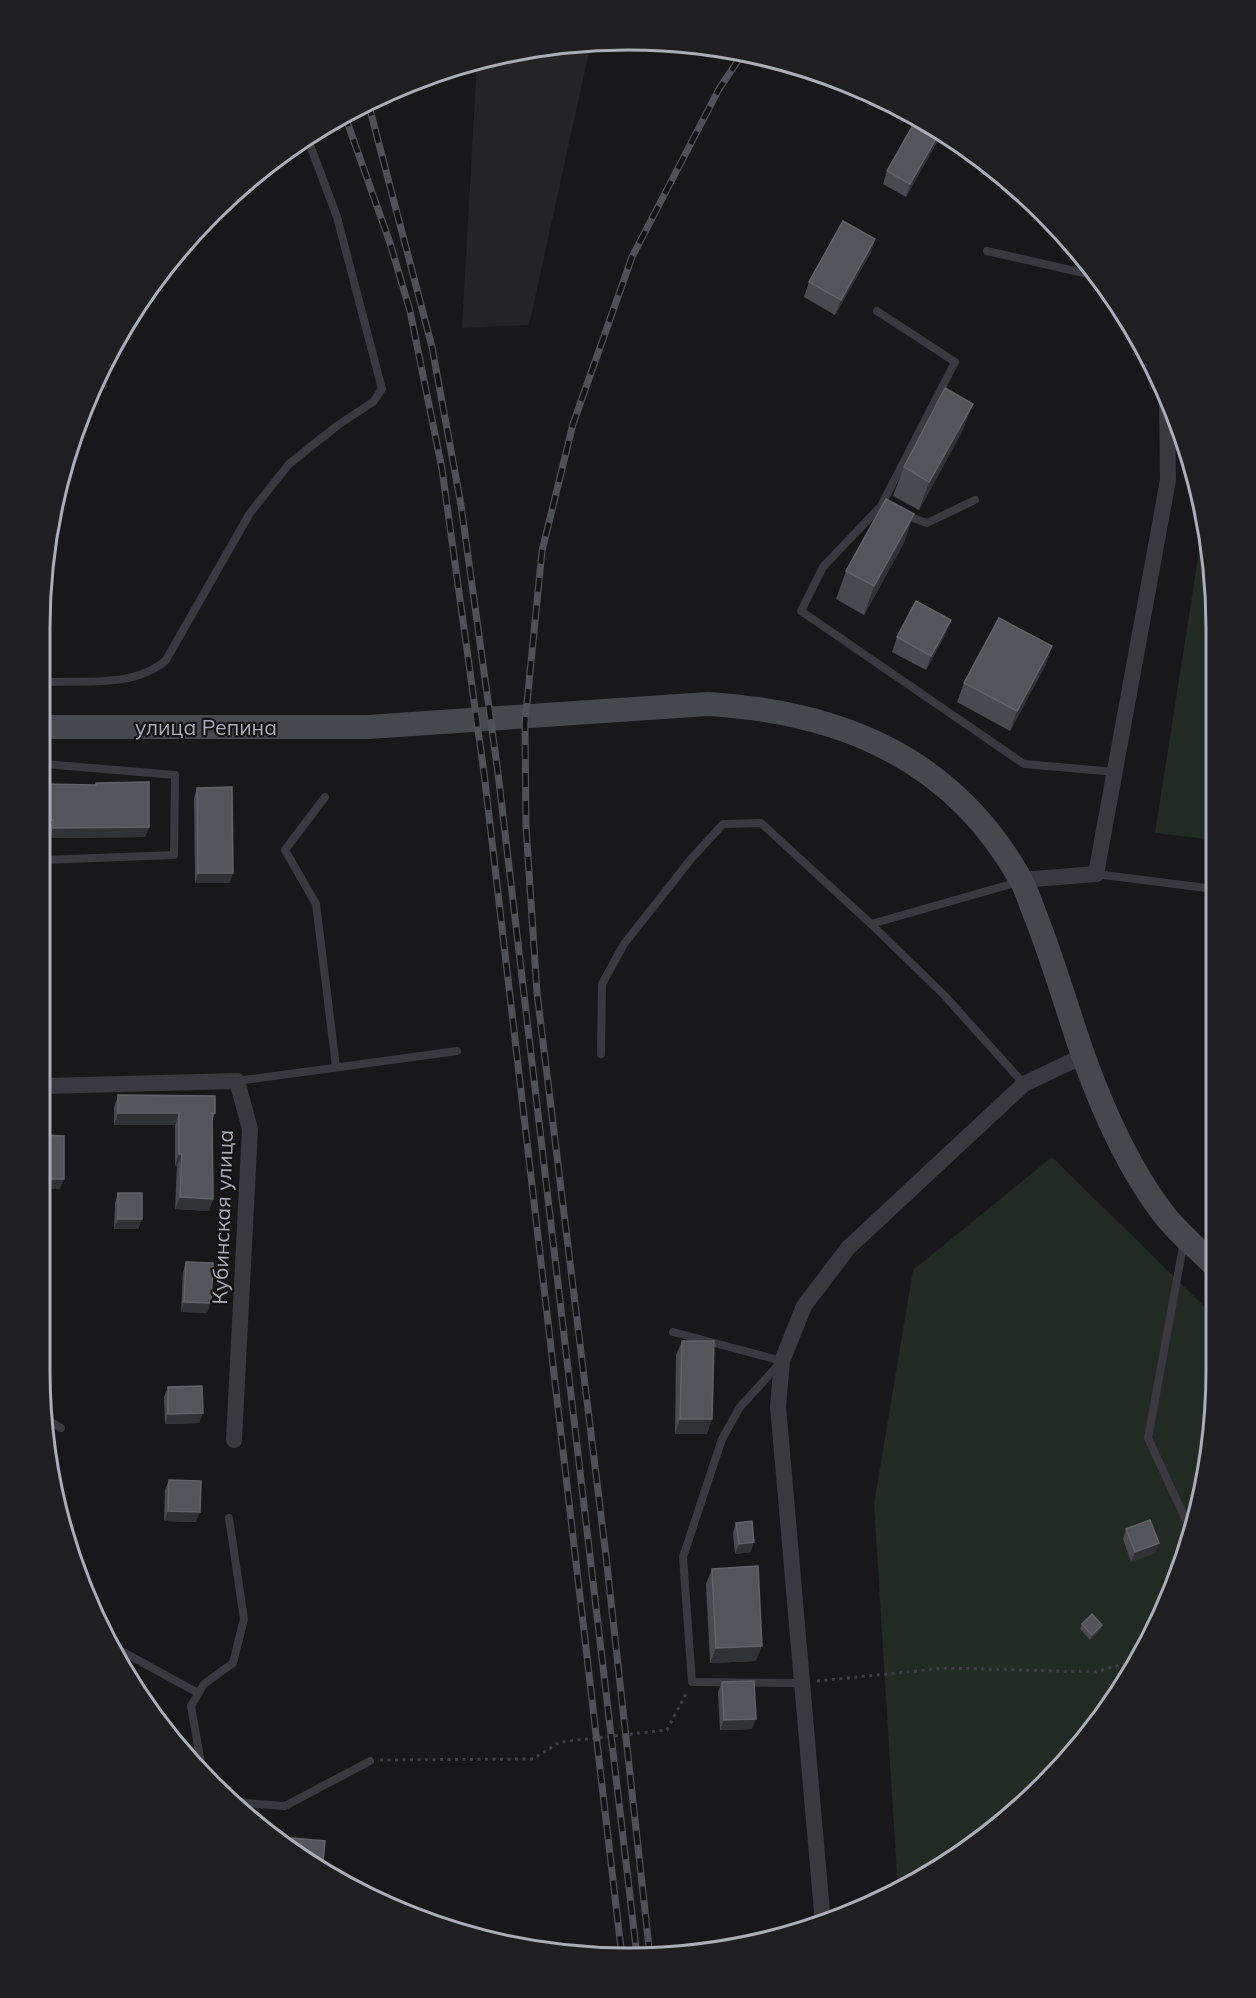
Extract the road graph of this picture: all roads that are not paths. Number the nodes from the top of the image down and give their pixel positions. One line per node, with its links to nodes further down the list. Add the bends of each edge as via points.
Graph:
1 (310, 145): 8 (lane, via 337,218 382,389 373,402 289,464 250,513 166,660 153,672 128,679)
2 (987, 251): 3 (lane)
3 (1085, 273)
4 (878, 311): 7 (lane, via 955,362)
5 (1167, 420): 11 (street, via 1168,480)
6 (975, 500): 7 (lane, via 927,523)
7 (881, 506): 11 (lane, via 823,567 801,611 1024,764)
8 (50, 682)
9 (50, 728): 15 (main road, улица Репина, via 368,727 708,704 760,707 862,734 905,756 941,783 990,835)
10 (50, 765): 13 (lane, via 175,775 174,855)
11 (1115, 772): 14 (street)
12 (325, 797): 21 (lane, via 285,850 316,904)
13 (50, 860)
14 (1096, 874): 15 (street); 16 (lane)
15 (1022, 880): 17 (lane); 20 (main road, улица Репина, via 1058,971)
16 (1206, 889)
17 (871, 924): 19 (lane, via 761,823 723,824 624,944 602,984); 23 (lane, via 944,995)
18 (457, 1051): 21 (lane)
19 (601, 1054)
20 (1083, 1056): 23 (street); 25 (main road, улица Репина, via 1133,1169)
21 (336, 1067): 22 (lane)
22 (237, 1081): 24 (street); 31 (street, Кубинская улица, via 250,1129)
23 (1024, 1084): 28 (street, via 848,1248 804,1306)
24 (50, 1086)
25 (1185, 1237): 26 (main road, улица Репина); 33 (lane, via 1148,1438)
26 (1206, 1257)
27 (673, 1332): 28 (lane)
28 (782, 1361): 35 (street, via 778,1406); 35 (lane, via 740,1407 722,1439 683,1557 692,1682)
29 (52, 1423): 30 (lane)
30 (61, 1428)
31 (234, 1440)
32 (229, 1518): 36 (lane, via 244,1619 233,1663 204,1684)
33 (1187, 1522)
34 (123, 1652): 36 (lane)
35 (802, 1683): 40 (street)
36 (198, 1694): 37 (lane, via 191,1706)
37 (200, 1759)
38 (370, 1761): 39 (lane, via 285,1806)
39 (245, 1803)
40 (822, 1915)

